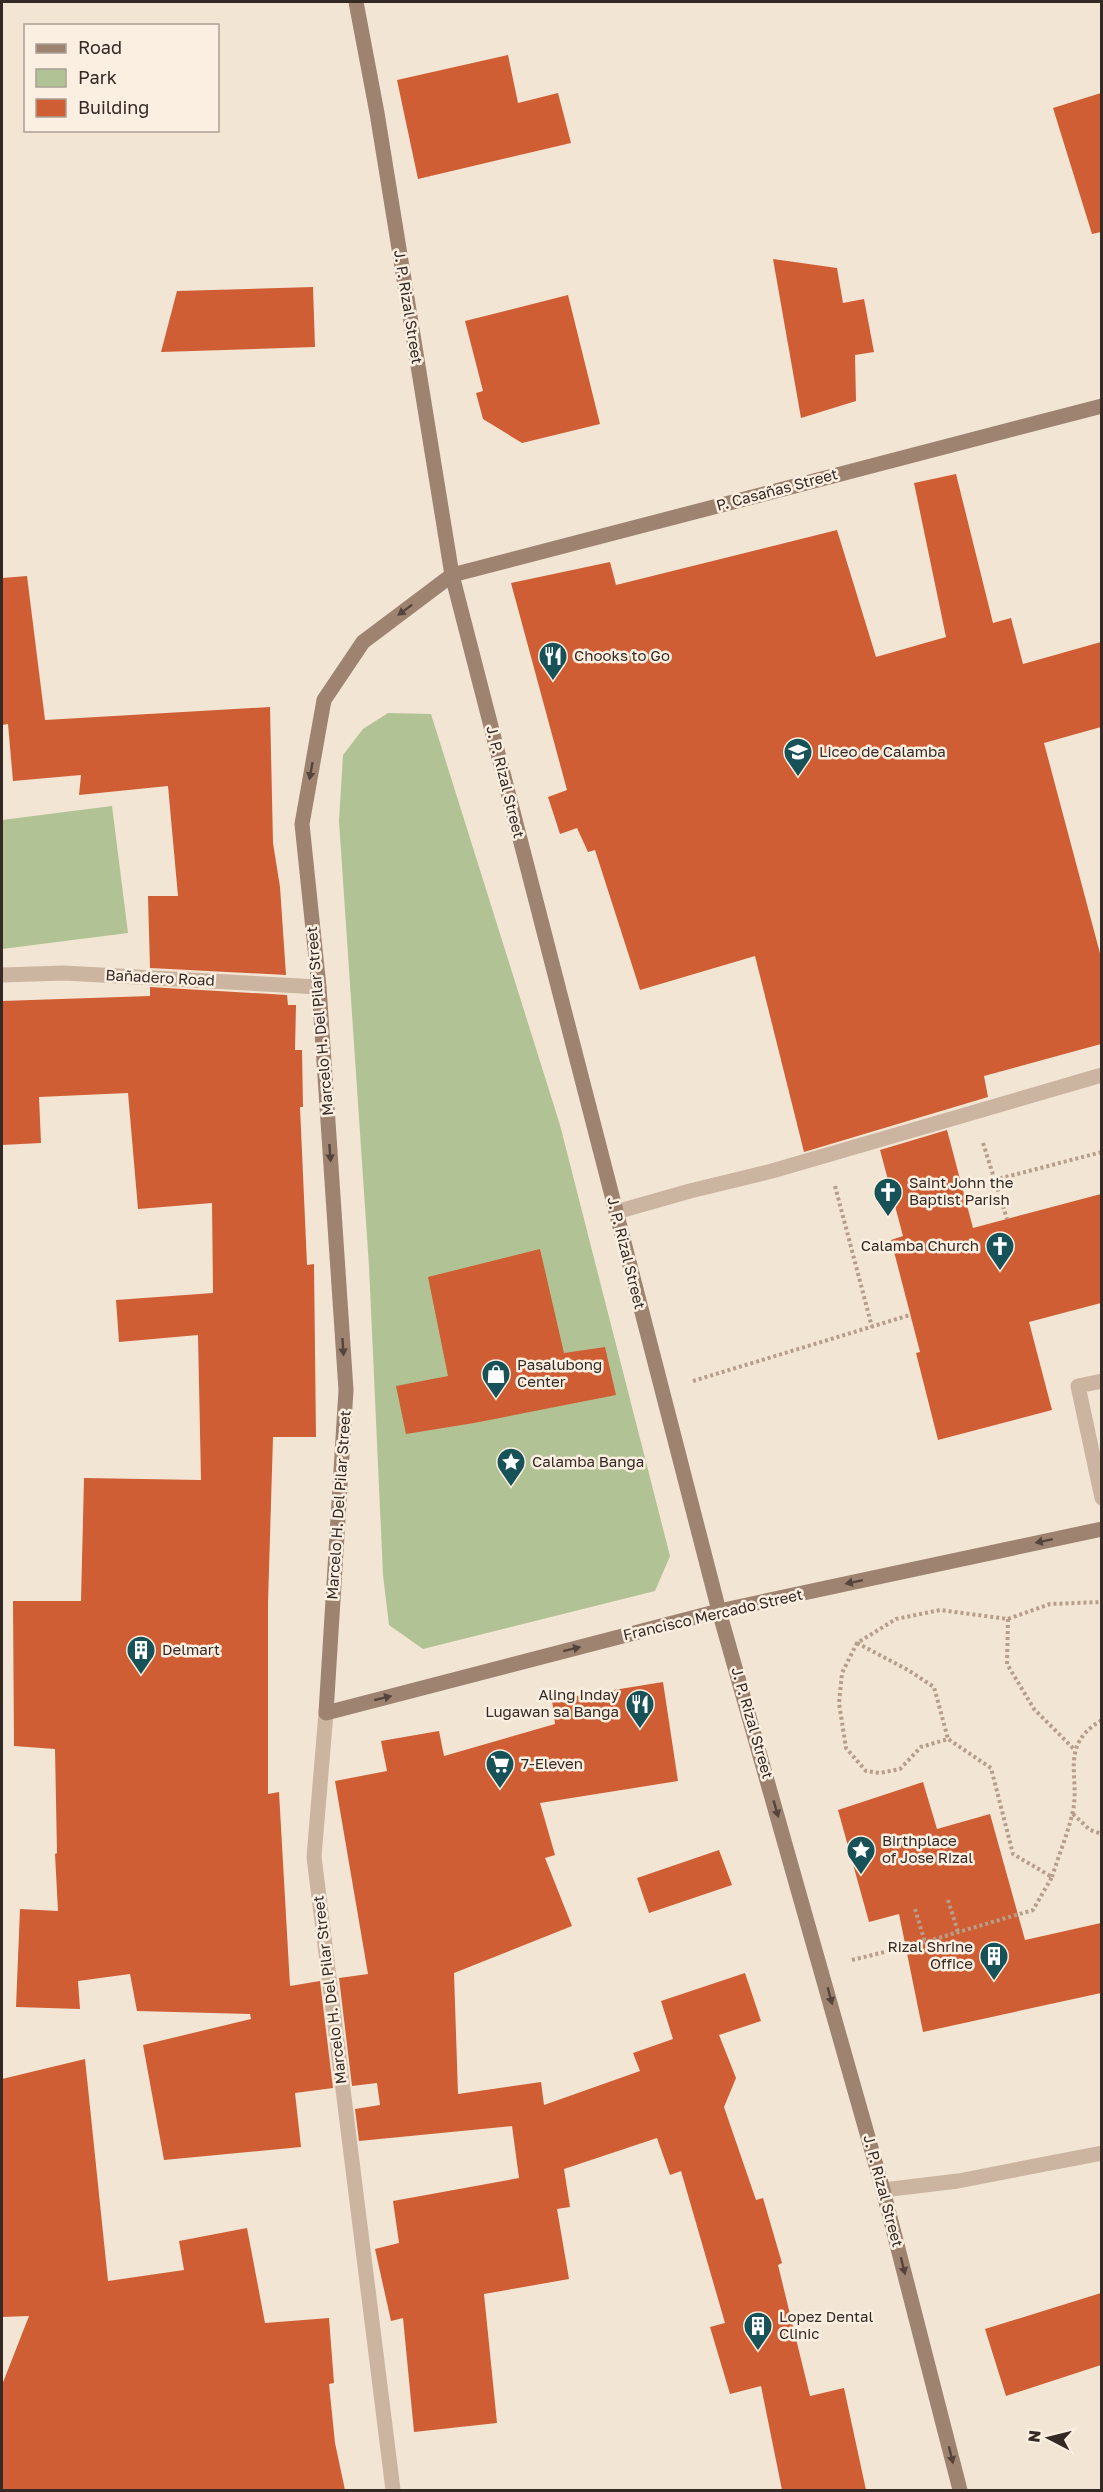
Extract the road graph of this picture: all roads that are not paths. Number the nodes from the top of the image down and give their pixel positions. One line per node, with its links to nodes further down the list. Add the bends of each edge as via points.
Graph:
1 (356, 2): 3 (main road, J. P. Rizal Street)
2 (1101, 406): 3 (main road, P. Casañas Street)
3 (452, 575): 5 (main road, Marcelo H. Del Pilar Street, one-way to 5, via 363,642 324,700 302,824); 7 (main road, J. P. Rizal Street)
4 (2, 975): 5 (street, Bañadero Road, via 64,973)
5 (319, 987): 12 (main road, Marcelo H. Del Pilar Street, one-way to 12, via 346,1390)
6 (1101, 1075): 7 (street)
7 (616, 1212): 11 (main road, J. P. Rizal Street)
8 (1101, 1381): 9 (street, via 1078,1386)
9 (1101, 1498)
10 (1101, 1528): 11 (main road, Francisco Mercado Street, one-way to 11)
11 (719, 1611): 12 (main road, Francisco Mercado Street, one-way to 11); 14 (main road, J. P. Rizal Street, one-way to 14)
12 (326, 1713): 15 (street, Marcelo H. Del Pilar Street, via 314,1857)
13 (1101, 2153): 14 (street, via 958,2181)
14 (884, 2190): 16 (main road, J. P. Rizal Street, one-way to 16)
15 (393, 2490)
16 (960, 2490)

